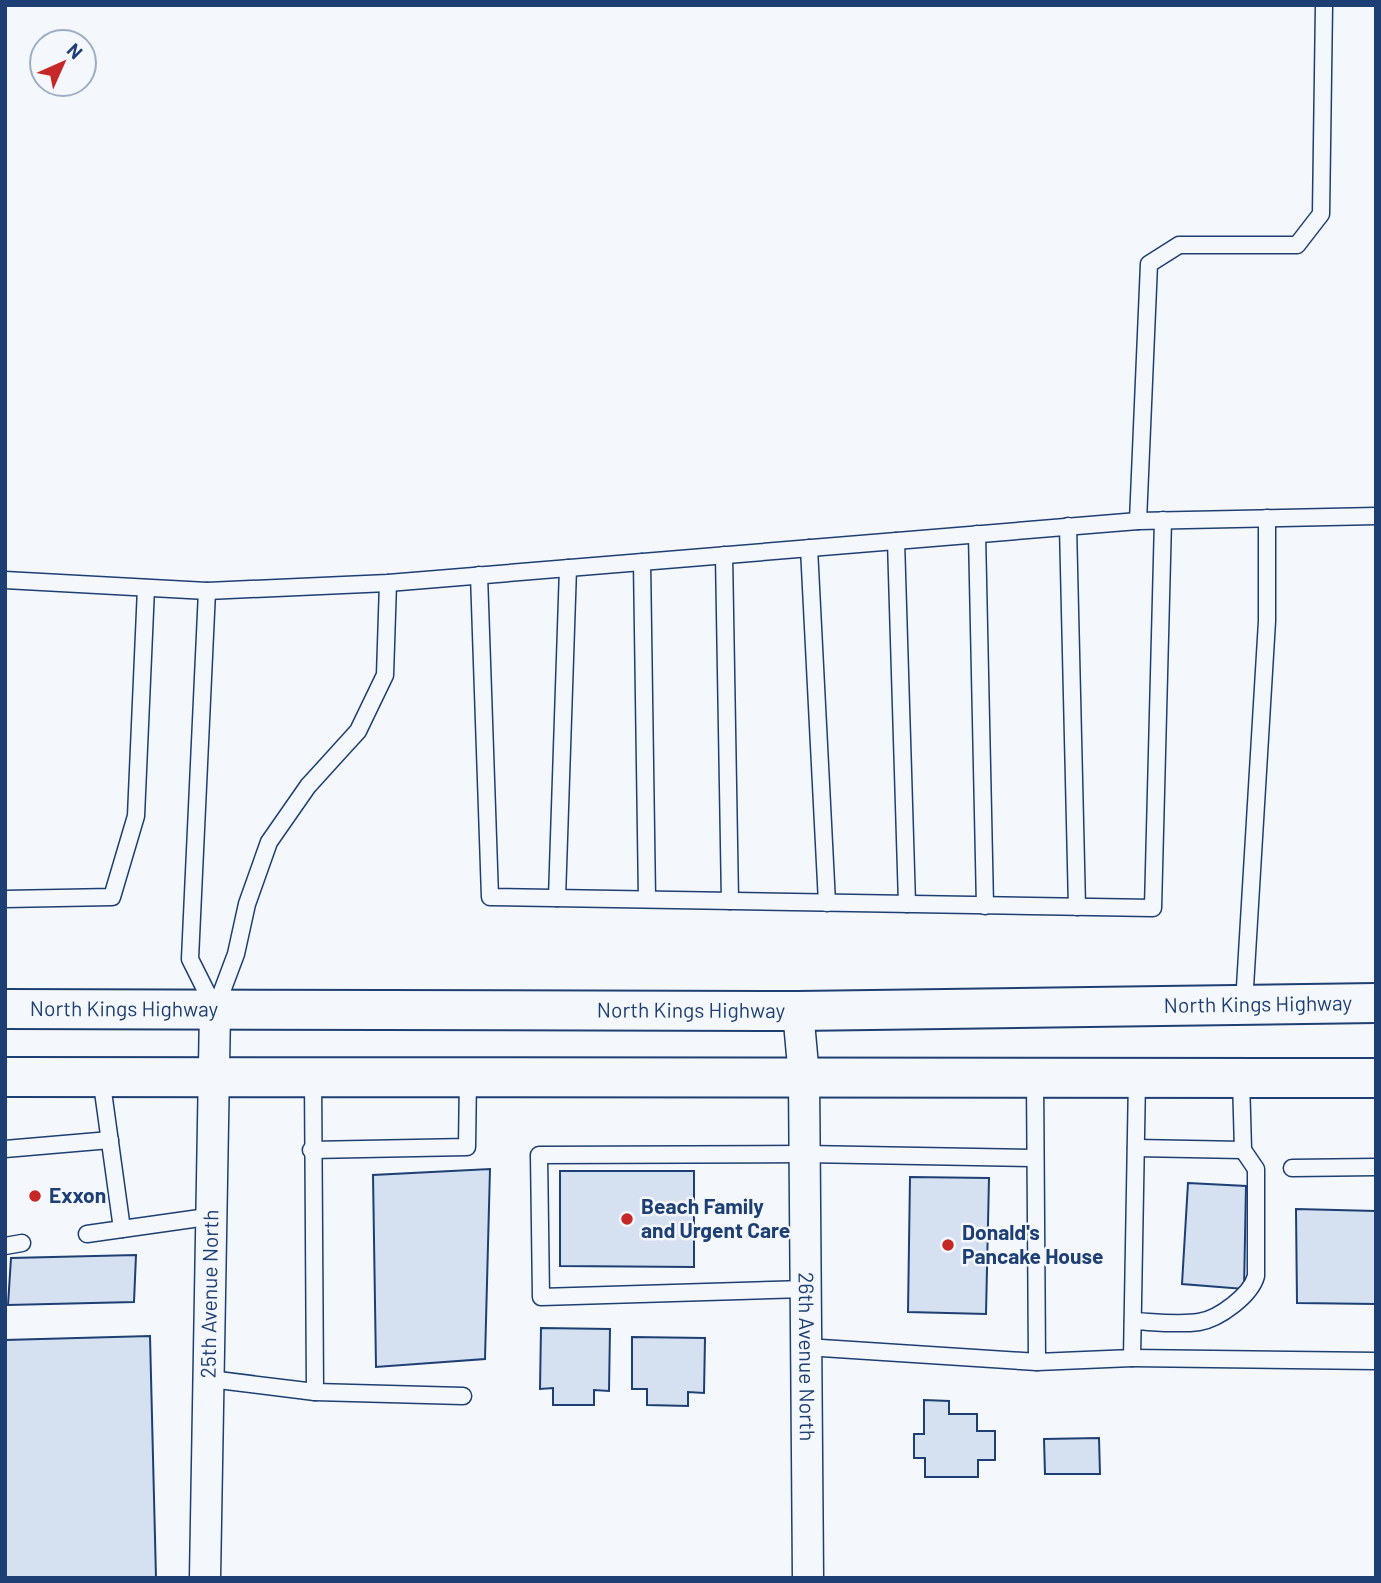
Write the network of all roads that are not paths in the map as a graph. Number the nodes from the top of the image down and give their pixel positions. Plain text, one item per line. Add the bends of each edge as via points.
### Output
1 (1324, 5) edge
2 (1376, 516) edge
3 (1266, 518) junction
4 (1163, 520) junction
5 (1138, 521) junction
6 (1068, 526) junction
7 (977, 534) junction
8 (896, 541) junction
9 (809, 548) junction
10 (724, 555) junction
11 (642, 562) junction
12 (568, 568) junction
13 (479, 575) junction
14 (5, 580) edge
15 (388, 583) junction
16 (146, 588) junction
17 (207, 591) junction
18 (557, 898) junction
19 (5, 899) edge
20 (647, 899) junction
21 (730, 901) junction
22 (827, 903) junction
23 (907, 904) junction
24 (985, 906) junction
25 (1077, 907) junction
26 (1376, 1003) edge
27 (1244, 1004) junction
28 (5, 1009) edge
29 (215, 1010) junction
30 (798, 1011) junction
31 (216, 1076) junction
32 (313, 1076) junction
33 (468, 1076) junction
34 (5, 1077) edge
35 (101, 1077) junction
36 (804, 1077) junction
37 (1035, 1078) junction
38 (1376, 1078) edge
39 (1137, 1079) junction
40 (1241, 1079) junction
41 (110, 1140) junction
42 (49, 1145) junction
43 (1136, 1148) junction
44 (311, 1150) junction
45 (1243, 1150) junction
46 (16, 1153) edge
47 (805, 1154) junction
48 (1035, 1158) junction
49 (53, 1161) dead end
50 (1376, 1167) edge
51 (1292, 1168) dead end
52 (214, 1216) junction
53 (122, 1229) junction
54 (87, 1234) dead end
55 (22, 1243) dead end
56 (5, 1246) edge
57 (806, 1289) junction
58 (1133, 1321) junction
59 (806, 1347) junction
60 (1132, 1358) junction
61 (1376, 1361) edge
62 (1037, 1362) junction
63 (209, 1379) junction
64 (315, 1392) junction
65 (463, 1396) dead end
66 (205, 1578) edge
67 (808, 1578) edge

1 - 5 lane via 1321,215 1297,245 1179,245 1149,264
2 - 3 lane
3 - 4 lane
3 - 27 lane via 1267,621
4 - 5 lane
4 - 25 lane via 1153,908
5 - 6 lane
6 - 7 lane
6 - 25 lane
7 - 8 lane
7 - 24 lane
8 - 9 lane
8 - 23 lane
9 - 10 lane
9 - 22 lane
10 - 11 lane
10 - 21 lane
11 - 12 lane
11 - 20 lane
12 - 13 lane
12 - 18 lane
13 - 15 lane
13 - 18 lane via 490,897
14 - 16 lane
15 - 17 lane
15 - 29 lane via 385,675 358,731 308,786 269,842
16 - 17 lane
16 - 19 lane via 136,816 112,897
17 - 29 lane via 190,959
18 - 20 lane
20 - 21 lane
21 - 22 lane
22 - 23 lane
23 - 24 lane
24 - 25 lane
26 - 27 main road, North Kings Highway
27 - 30 main road, North Kings Highway
28 - 29 main road, North Kings Highway
29 - 30 main road, North Kings Highway
29 - 31 street, 25th Avenue North
30 - 36 street, 26th Avenue North
31 - 32 main road
31 - 35 main road
31 - 52 street, 25th Avenue North
32 - 33 main road
32 - 44 lane
33 - 36 main road
33 - 44 lane via 467,1147
34 - 35 main road
35 - 41 lane
36 - 37 main road
36 - 47 street, 26th Avenue North
37 - 39 main road
37 - 48 lane
38 - 40 main road
39 - 40 main road
39 - 43 lane
40 - 45 lane
41 - 42 lane
41 - 53 lane
42 - 46 lane
42 - 49 lane
43 - 45 lane
43 - 58 lane
44 - 64 lane
45 - 58 lane via 1255,1169 1254,1287 1201,1322
47 - 48 lane
47 - 57 street, 26th Avenue North
47 - 57 lane via 539,1155 541,1297
48 - 62 lane
50 - 51 lane
52 - 53 lane
52 - 63 street, 25th Avenue North
53 - 54 lane
55 - 56 lane
57 - 59 street, 26th Avenue North
58 - 60 lane
59 - 62 lane
59 - 67 street, 26th Avenue North
60 - 61 lane
60 - 62 lane
63 - 64 lane
63 - 66 street, 25th Avenue North
64 - 65 lane

